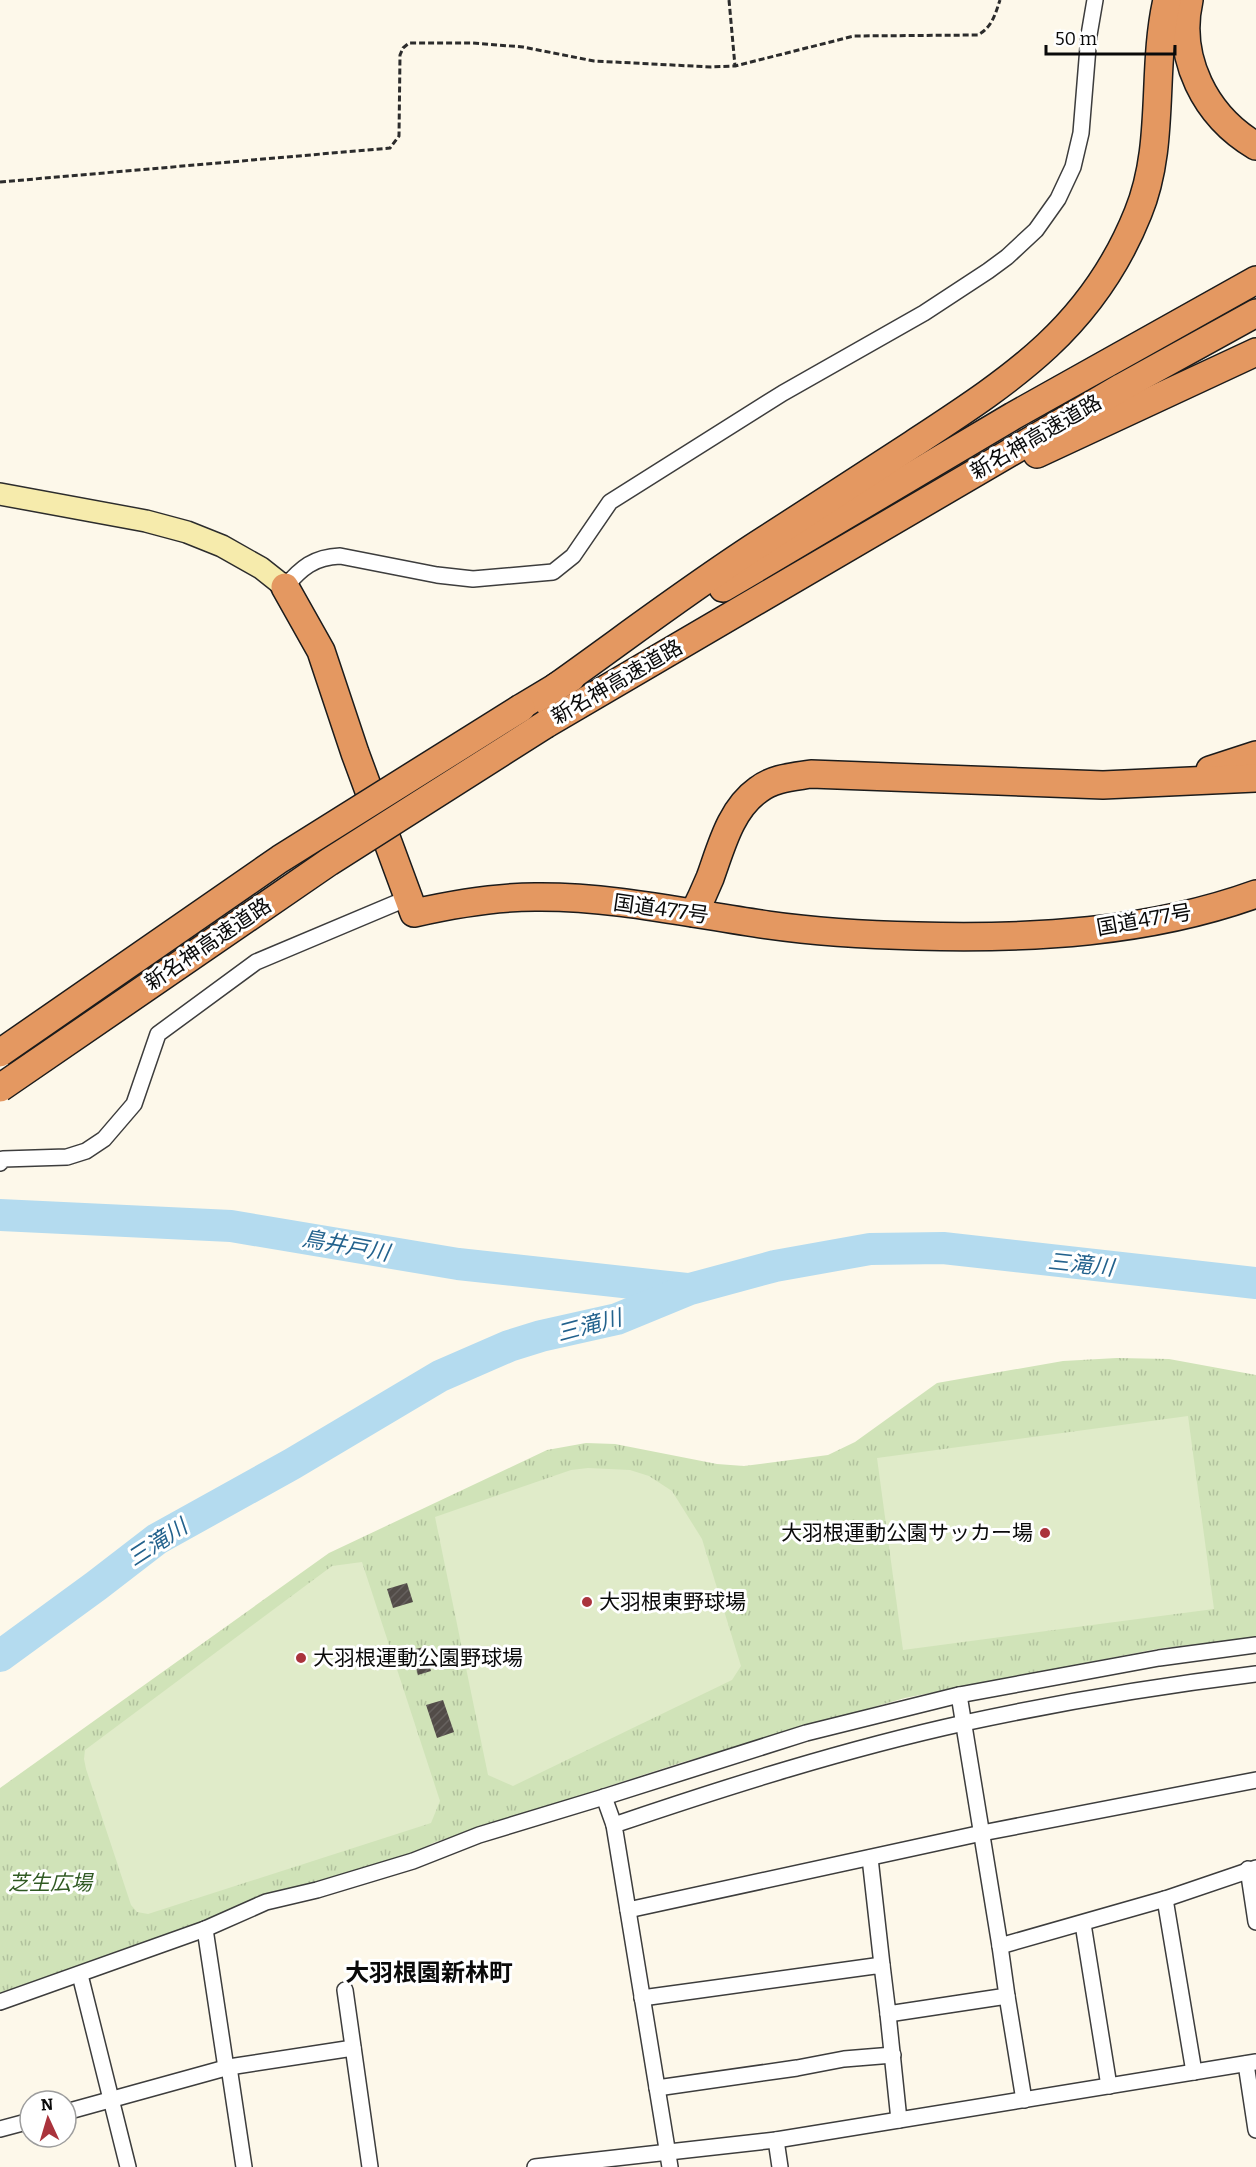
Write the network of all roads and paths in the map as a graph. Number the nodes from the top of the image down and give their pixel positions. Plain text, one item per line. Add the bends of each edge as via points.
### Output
1 (729, 0) edge
2 (1000, 0) edge
3 (1095, 0) edge
4 (1167, 0) edge
5 (1189, 0) edge
6 (735, 66) junction
7 (1256, 146) edge
8 (0, 182) edge
9 (1256, 280) edge
10 (1256, 313) edge
11 (1256, 352) edge
12 (0, 494) edge
13 (886, 524) junction
14 (285, 587) junction
15 (556, 687) junction
16 (1256, 755) edge
17 (1256, 778) edge
18 (1178, 781) junction
19 (1256, 894) edge
20 (408, 898) junction
21 (694, 913) junction
22 (0, 1053) edge
23 (0, 1088) edge
24 (0, 1163) edge
25 (1256, 1645) edge
26 (1256, 1674) edge
27 (959, 1695) junction
28 (963, 1723) junction
29 (1256, 1780) edge
30 (604, 1797) junction
31 (614, 1825) junction
32 (982, 1833) junction
33 (870, 1858) junction
34 (1252, 1869) edge
35 (1165, 1899) junction
36 (628, 1910) junction
37 (1256, 1922) edge
38 (1083, 1924) junction
39 (205, 1929) junction
40 (1000, 1946) junction
41 (882, 1965) junction
42 (80, 1975) junction
43 (345, 1990) dead end
44 (1007, 1996) junction
45 (642, 1998) junction
46 (0, 2002) edge
47 (888, 2014) junction
48 (353, 2048) junction
49 (893, 2055) junction
50 (1251, 2063) edge
51 (227, 2067) junction
52 (1194, 2072) junction
53 (1109, 2086) junction
54 (657, 2088) junction
55 (111, 2100) junction
56 (1024, 2100) junction
57 (78, 2109) edge
58 (899, 2120) junction
59 (18, 2124) edge
60 (0, 2129) edge
61 (1256, 2130) edge
62 (776, 2140) junction
63 (669, 2159) edge
64 (128, 2167) edge
65 (244, 2167) edge
66 (370, 2167) edge
67 (535, 2167) edge
68 (780, 2167) edge

1 - 6 path
2 - 6 path via 992,23 978,35 854,36
3 - 14 street via 1081,133 1073,167 1058,199 1035,230 988,272 783,393 610,502 573,556 553,572 473,579 327,556 300,569
4 - 15 highway via 1155,141 1147,186 1120,254 1083,310 1056,339 988,395 741,555
5 - 7 highway via 1185,34 1193,73 1205,98 1223,121
6 - 8 path via 594,61 523,47 409,43 400,55 399,136 390,148
9 - 15 highway, 新名神高速道路 via 1013,416
10 - 13 highway, 新名神高速道路
11 - 13 highway
12 - 14 street via 187,532 222,546
13 - 23 highway, 新名神高速道路, bridge via 546,724 329,862
14 - 20 highway via 321,651
15 - 22 highway, 新名神高速道路, bridge via 280,859
16 - 18 highway
17 - 18 highway
18 - 21 highway via 1104,785 811,774 781,778 759,789 741,807
19 - 21 highway, 国道477号 via 1182,916 1122,927 988,938 875,935 770,926
20 - 21 highway, 国道477号 via 414,913 467,901 535,897 605,901
20 - 24 street via 256,962 158,1034 134,1104 105,1139 67,1157 3,1159
25 - 27 street via 1159,1658
26 - 28 street via 1121,1693
27 - 28 street
27 - 30 street via 806,1733
28 - 31 street via 802,1765
28 - 32 street
29 - 32 street
30 - 31 street
30 - 39 street via 479,1835 413,1861 266,1902
31 - 36 street
32 - 33 street
32 - 40 street
33 - 36 street
33 - 41 street
34 - 35 street
34 - 37 street
35 - 38 street
35 - 52 street
36 - 45 street
38 - 40 street
38 - 53 street
39 - 42 street
39 - 51 street
40 - 44 street
41 - 45 street
41 - 47 street
42 - 46 street
42 - 55 street
43 - 48 street
44 - 47 street
44 - 56 street
45 - 54 street
47 - 49 street
48 - 51 street
48 - 66 street
49 - 54 street
49 - 58 street
50 - 52 street
50 - 61 street
51 - 55 street
51 - 65 street
52 - 53 street
53 - 56 street
54 - 63 street
55 - 57 street
55 - 64 street
56 - 58 street
58 - 62 street
59 - 60 street
62 - 63 street
62 - 68 street
63 - 67 street

